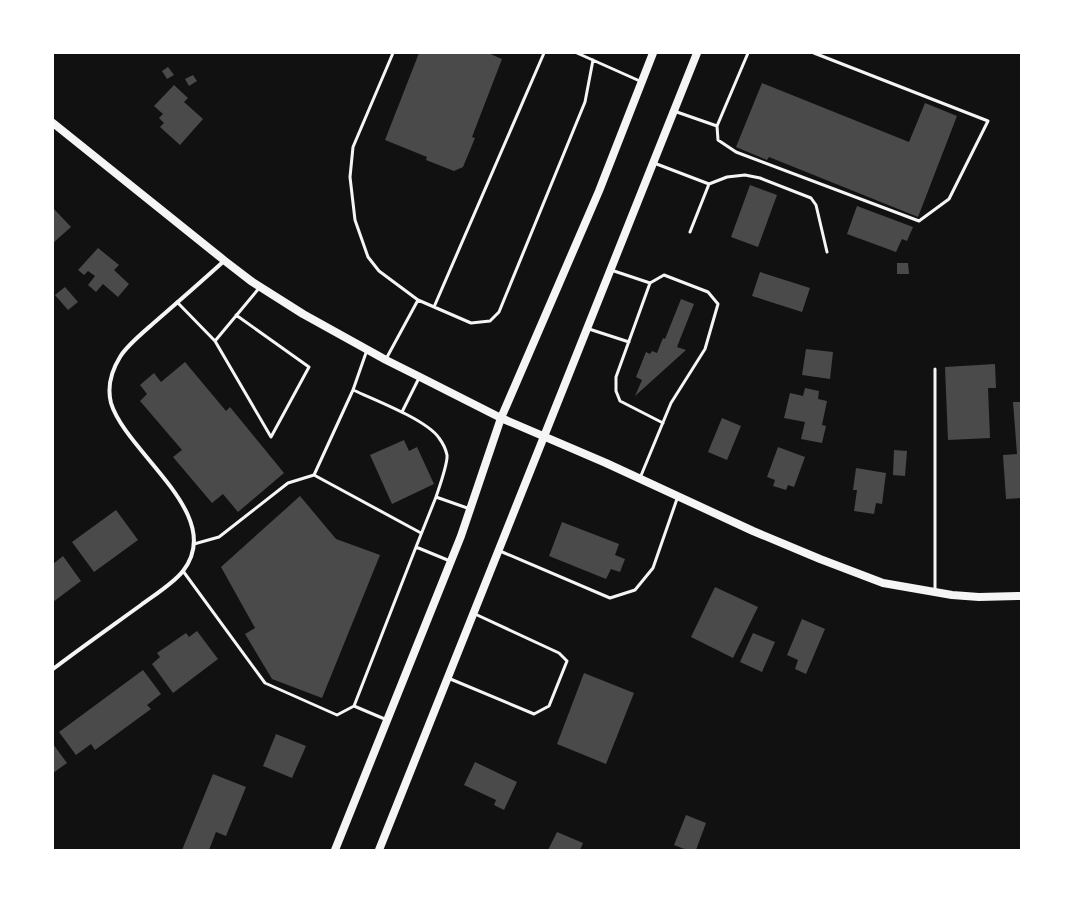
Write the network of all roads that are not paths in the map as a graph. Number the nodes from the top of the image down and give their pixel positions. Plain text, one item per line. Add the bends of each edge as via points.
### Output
1 (393, 53) edge
2 (544, 53) edge
3 (577, 53) edge
4 (653, 53) edge
5 (697, 53) edge
6 (748, 53) edge
7 (814, 53) edge
8 (593, 60) junction
9 (642, 82) junction
10 (673, 110) junction
11 (53, 123) edge
12 (717, 126) junction
13 (652, 163) junction
14 (709, 184) junction
15 (690, 232) dead end
16 (827, 252) dead end
17 (225, 260) junction
18 (610, 269) junction
19 (650, 283) junction
20 (260, 286) junction
21 (418, 300) junction
22 (177, 302) junction
23 (434, 307) junction
24 (236, 315) junction
25 (587, 328) junction
26 (215, 341) junction
27 (629, 342) junction
28 (367, 350) junction
29 (386, 360) junction
30 (935, 369) dead end
31 (420, 377) junction
32 (353, 390) junction
33 (402, 412) junction
34 (501, 418) junction
35 (663, 423) junction
36 (543, 436) junction
37 (314, 475) junction
38 (640, 478) junction
39 (678, 495) junction
40 (436, 497) junction
41 (470, 509) junction
42 (421, 533) junction
43 (194, 544) junction
44 (416, 547) junction
45 (498, 550) junction
46 (451, 561) junction
47 (183, 571) junction
48 (935, 592) junction
49 (1021, 596) edge
50 (473, 613) junction
51 (53, 669) edge
52 (447, 678) junction
53 (354, 706) junction
54 (387, 720) junction
55 (335, 850) edge
56 (379, 850) edge

1 - 21 lane via 353,147 350,177 355,220 368,258 379,271
2 - 23 lane
3 - 8 lane
4 - 9 main road
5 - 10 main road
6 - 12 lane
7 - 12 lane via 988,122 949,199 919,221 736,152 718,140
8 - 9 lane
8 - 23 lane via 585,102 499,312 490,321 471,323
9 - 34 main road via 599,191
10 - 12 lane
10 - 13 main road
11 - 17 main road
13 - 14 lane
13 - 18 main road
14 - 15 lane
14 - 16 lane via 727,177 745,175 760,178 811,198 816,205
17 - 20 main road
17 - 22 street
18 - 19 lane
18 - 25 main road
19 - 27 lane
19 - 35 lane via 664,275 708,292 718,304 705,349 671,403
20 - 24 lane
20 - 28 main road
21 - 23 lane
21 - 29 lane
22 - 26 lane
22 - 43 street via 121,355 112,373 110,390 111,402 119,422 180,500 190,518
24 - 26 lane
24 - 26 lane via 309,367 271,437
25 - 27 lane
25 - 36 main road
27 - 35 lane via 616,377 616,391 620,401
28 - 29 main road
28 - 32 lane
29 - 31 main road
30 - 48 lane
31 - 33 lane
31 - 34 main road
32 - 33 lane
32 - 37 lane
33 - 40 lane via 439,438 447,456
34 - 36 main road
34 - 41 main road
35 - 38 lane
36 - 38 main road
36 - 45 main road
37 - 42 lane
37 - 43 lane via 288,483 219,537
38 - 39 main road
39 - 45 lane via 653,568 635,590 610,598
39 - 48 main road via 753,531 883,583
40 - 41 lane
40 - 42 lane
41 - 46 main road
42 - 44 lane
43 - 47 street via 192,556
44 - 46 lane
44 - 53 lane
45 - 50 main road
46 - 54 main road
47 - 51 street
47 - 53 lane via 265,683 337,716
48 - 49 main road via 979,597
50 - 52 main road
50 - 52 lane via 559,653 567,661 549,706 534,714
52 - 56 main road
53 - 54 lane
54 - 55 main road

